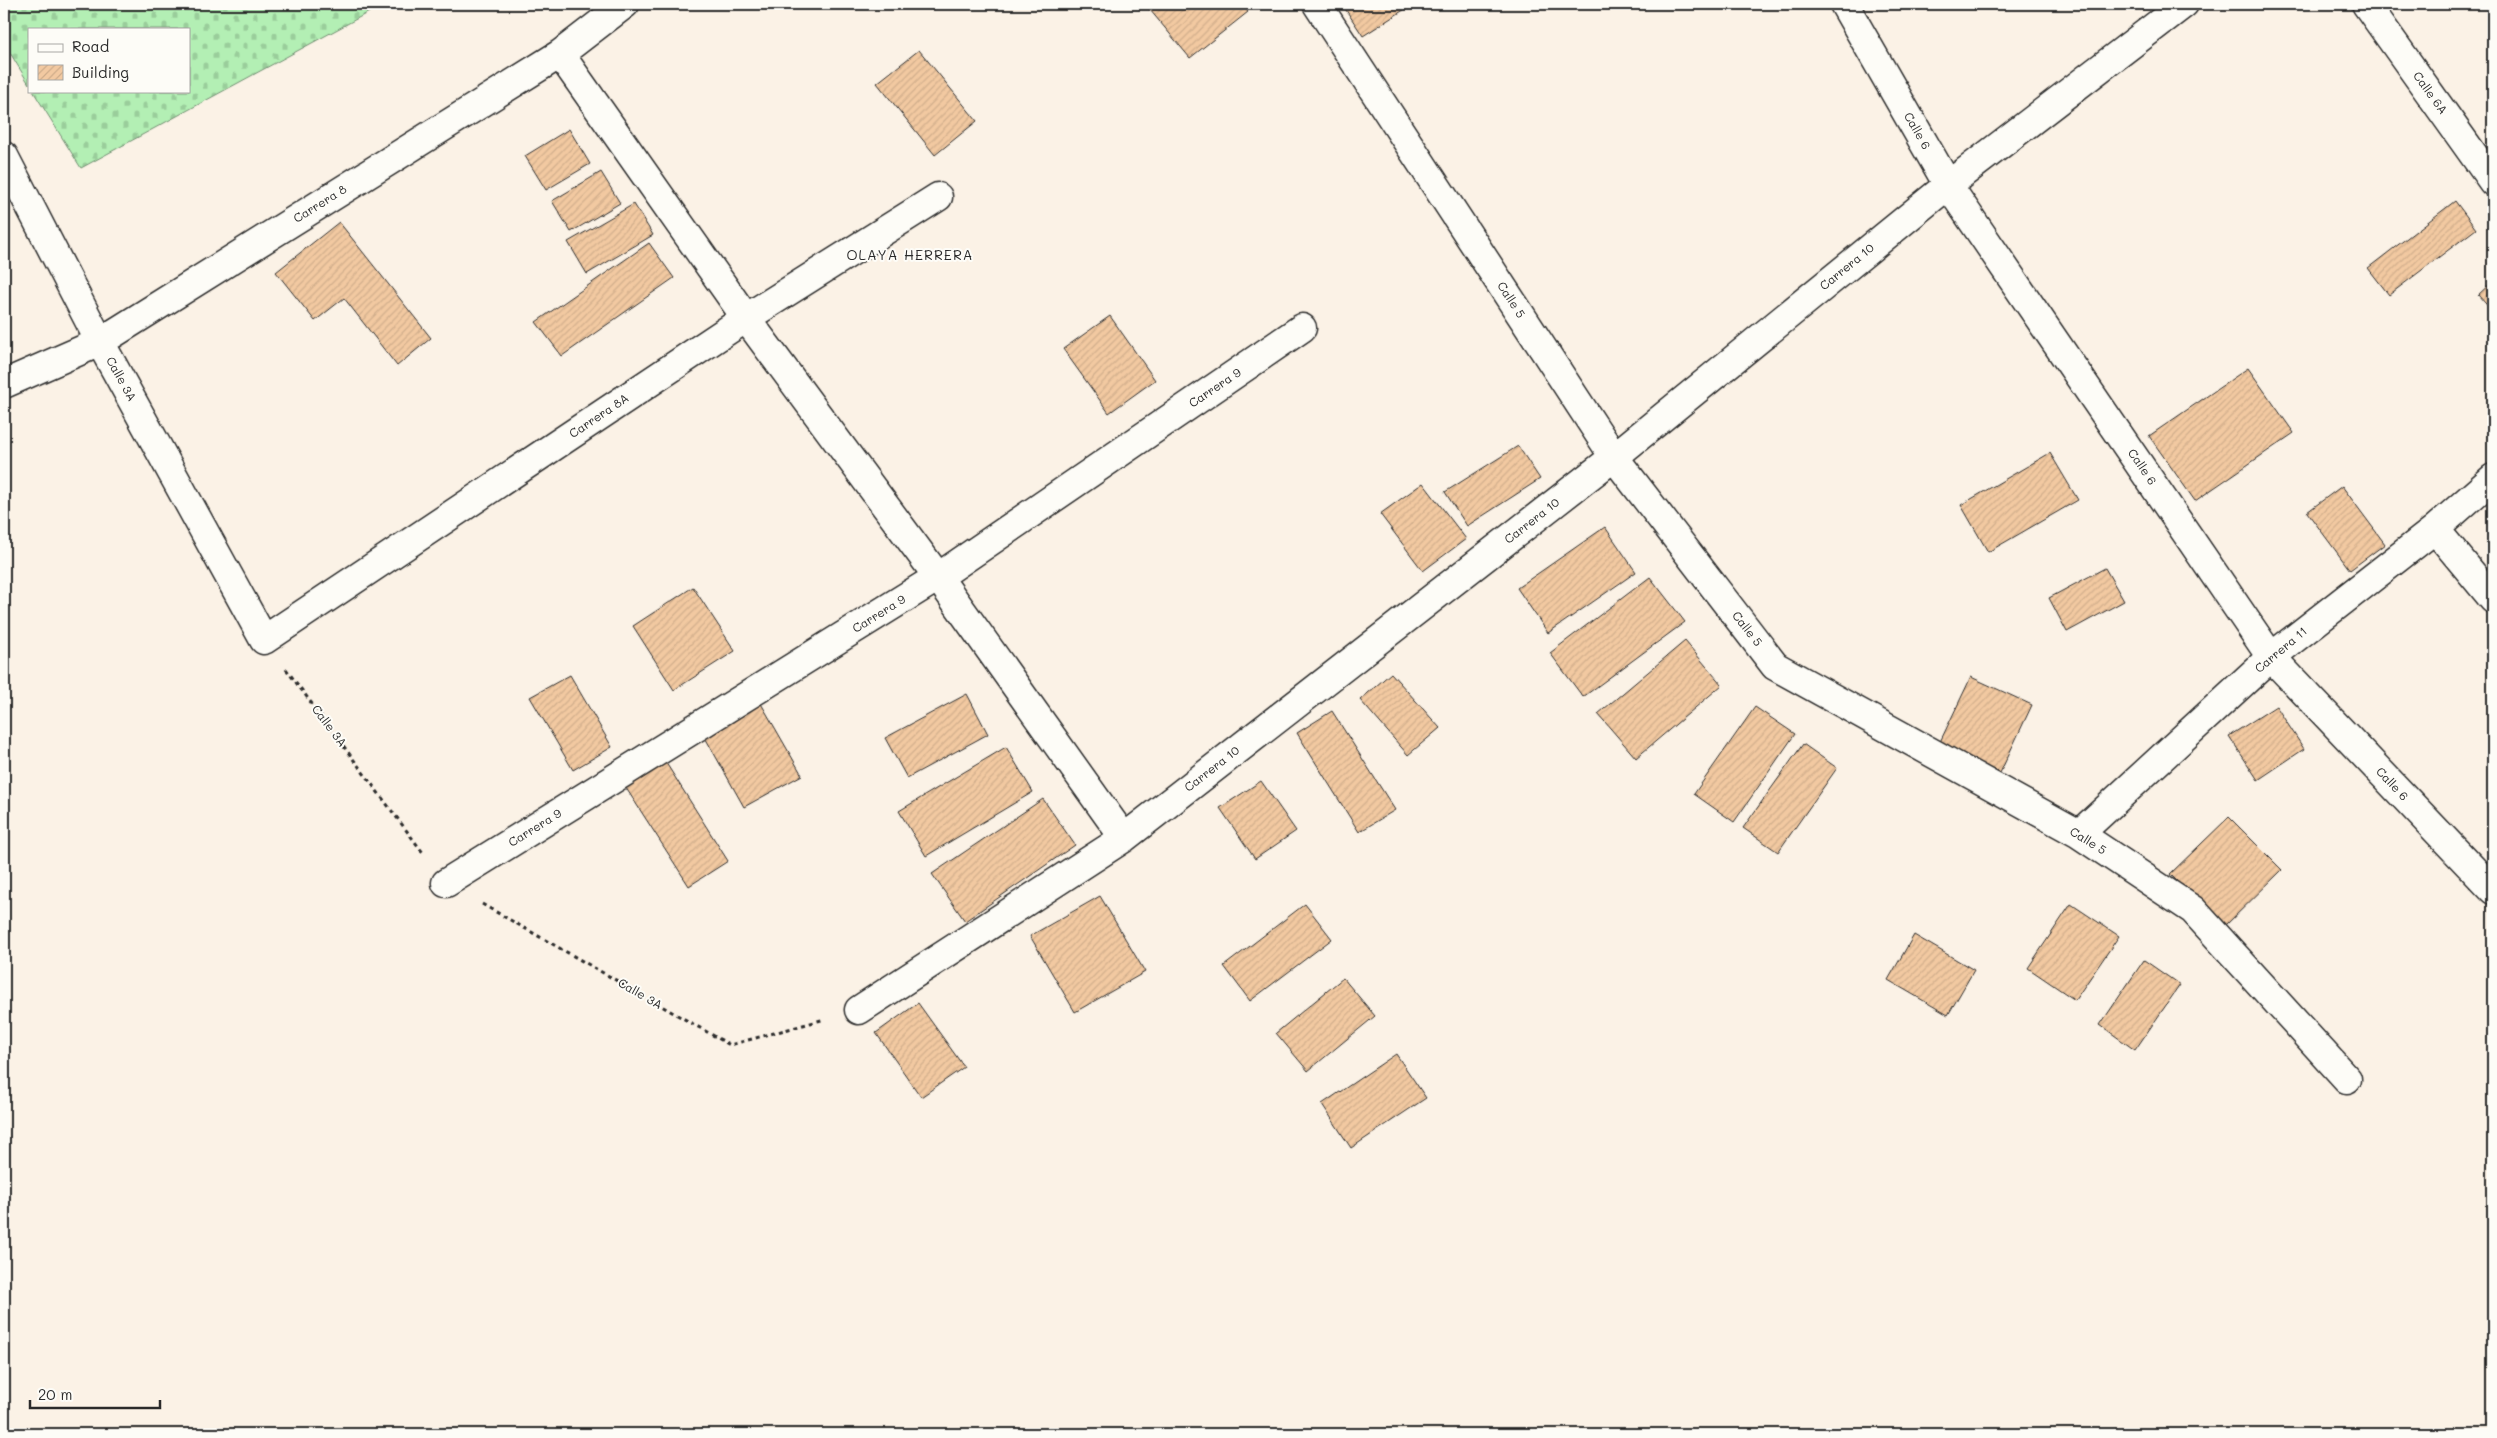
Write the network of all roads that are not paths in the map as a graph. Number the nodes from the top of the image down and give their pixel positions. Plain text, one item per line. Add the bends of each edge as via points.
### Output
1 (625, 4) edge
2 (1316, 4) edge
3 (1844, 4) edge
4 (2184, 4) edge
5 (2366, 4) edge
6 (560, 54) junction
7 (4, 156) edge
8 (2493, 182) edge
9 (1948, 185) junction
10 (938, 197) dead end
11 (746, 318) junction
12 (1302, 328) dead end
13 (100, 342) junction
14 (4, 384) edge
15 (1614, 457) junction
16 (2493, 478) edge
17 (2435, 529) junction
18 (938, 577) junction
19 (2493, 599) edge
20 (264, 640) joint
21 (2272, 656) junction
22 (2078, 834) junction
23 (1124, 838) junction
24 (446, 883) road end
25 (2493, 890) edge
26 (859, 1010) road end
27 (2347, 1079) dead end

1 - 6 street, Carrera 8
2 - 15 street, Calle 5
3 - 9 street, Calle 6
4 - 9 street, Carrera 10
5 - 8 street, Calle 6A
6 - 11 street
6 - 13 street, Carrera 8
7 - 13 street, Calle 3A
9 - 15 street, Carrera 10
9 - 21 street, Calle 6
10 - 11 street, Carrera 8A
11 - 18 street
11 - 20 street, Carrera 8A
12 - 18 street, Carrera 9
13 - 14 street, Carrera 8
13 - 20 street, Calle 3A
15 - 22 street, Calle 5 via 1775,666
15 - 23 street, Carrera 10
16 - 17 street, Carrera 11
17 - 19 street
17 - 21 street, Carrera 11
18 - 23 street
18 - 24 street, Carrera 9
21 - 22 street, Carrera 11
21 - 25 street, Calle 6
22 - 27 street, Calle 5 via 2193,910
23 - 26 street, Carrera 10

